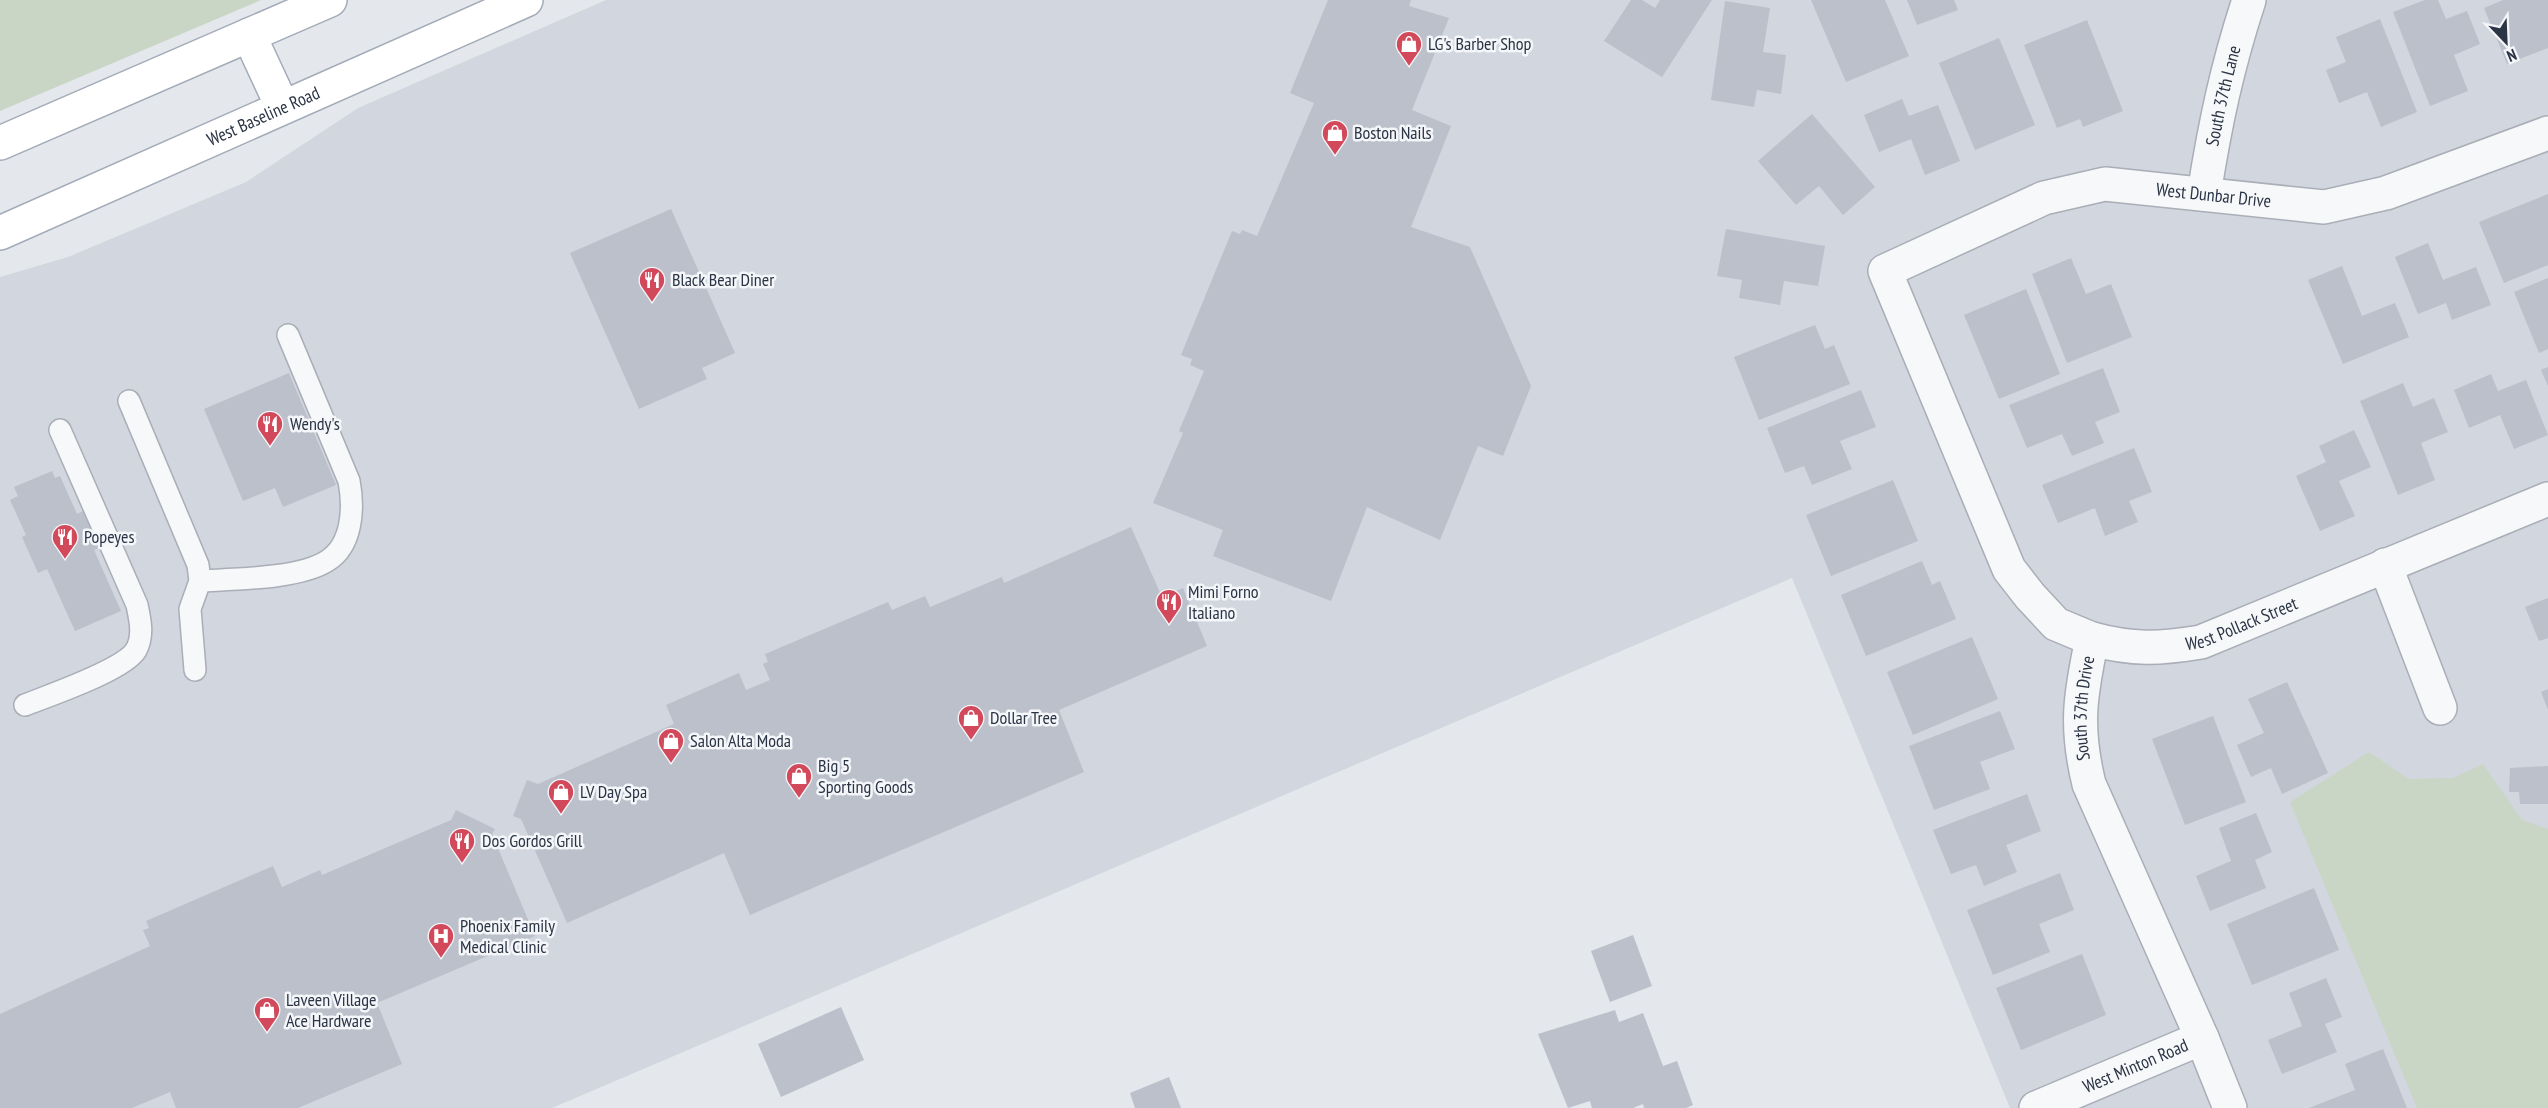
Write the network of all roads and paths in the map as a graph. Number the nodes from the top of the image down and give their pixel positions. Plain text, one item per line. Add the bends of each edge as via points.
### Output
1 (330, 0) edge
2 (526, 0) edge
3 (2249, 0) edge
4 (249, 35) junction
5 (282, 106) junction
6 (2548, 133) edge
7 (0, 143) edge
8 (2204, 194) junction
9 (0, 233) edge
10 (1885, 271) joint
11 (288, 335) dead end
12 (129, 401) dead end
13 (60, 430) dead end
14 (2548, 499) edge
15 (2385, 565) junction
16 (200, 581) junction
17 (2092, 639) junction
18 (195, 670) dead end
19 (25, 705) dead end
20 (2440, 708) dead end
21 (2202, 1038) junction
22 (2037, 1108) edge
23 (2230, 1108) edge

1 - 4 main road
2 - 5 main road, West Baseline Road
3 - 8 street, South 37th Lane via 2229,60
4 - 5 main road
4 - 7 main road
5 - 9 main road, West Baseline Road
6 - 8 street, West Dunbar Drive via 2386,193 2324,207
8 - 10 street, West Dunbar Drive via 2105,184 2044,198
10 - 17 street, South 37th Drive via 2009,569 2056,624
11 - 16 lane via 349,481 350,523 343,545 327,561 293,572
12 - 16 lane via 193,550
13 - 19 lane via 137,605 142,629 136,649 122,663
14 - 15 street, West Pollack Street
15 - 17 street, West Pollack Street via 2201,642 2161,649 2125,648
15 - 20 street
16 - 18 lane via 190,609
17 - 21 street, South 37th Drive via 2081,691 2080,723 2080,745 2089,784
21 - 22 street, West Minton Road
21 - 23 street, South 37th Drive

